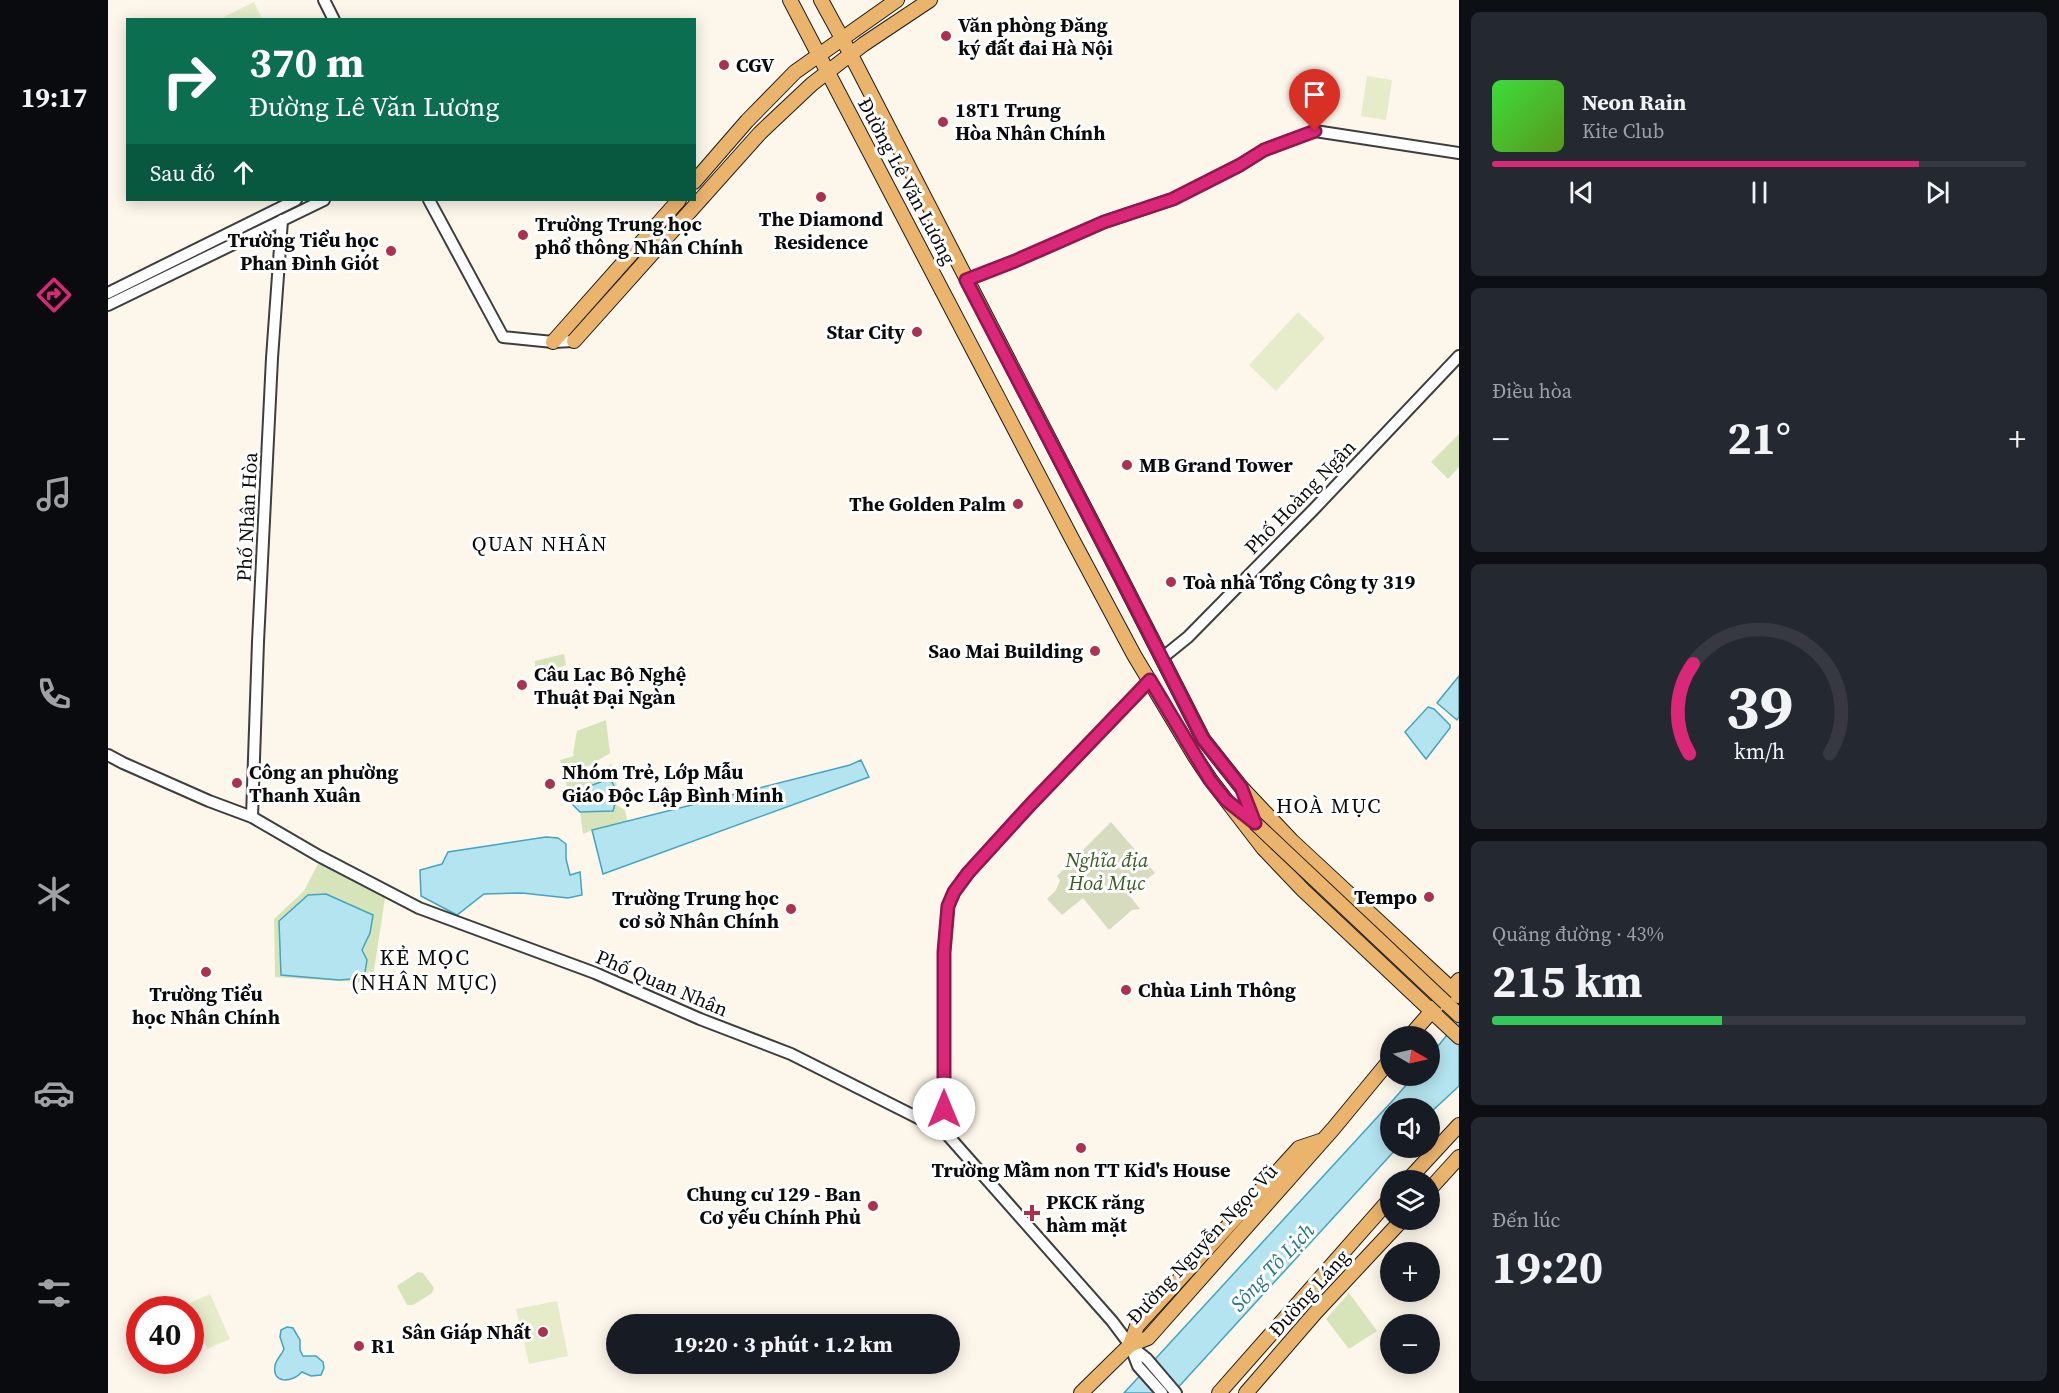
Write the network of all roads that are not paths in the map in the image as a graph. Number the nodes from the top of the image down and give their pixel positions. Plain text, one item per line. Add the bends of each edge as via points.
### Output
1 (324, 0) edge
2 (790, 0) edge
3 (821, 0) edge
4 (897, 0) edge
5 (930, 0) edge
6 (333, 18) edge
7 (842, 38) junction
8 (818, 55) junction
9 (851, 55) junction
10 (827, 73) junction
11 (747, 121) junction
12 (760, 133) junction
13 (1459, 153) edge
14 (696, 180) edge
15 (294, 201) edge
16 (322, 201) edge
17 (430, 201) edge
18 (678, 201) edge
19 (282, 220) junction
20 (637, 248) junction
21 (645, 260) junction
22 (966, 280) junction
23 (108, 293) edge
24 (108, 305) edge
25 (574, 341) joint
26 (553, 342) junction
27 (1459, 356) edge
28 (1016, 374) junction
29 (994, 388) junction
30 (1162, 657) junction
31 (1150, 680) junction
32 (108, 755) edge
33 (1241, 787) junction
34 (1226, 800) junction
35 (252, 817) junction
36 (1255, 823) junction
37 (1406, 947) junction
38 (1387, 968) junction
39 (1456, 988) edge
40 (1432, 1011) junction
41 (1459, 1016) edge
42 (1419, 1026) edge
43 (1459, 1037) edge
44 (1380, 1072) edge
45 (1459, 1125) edge
46 (944, 1131) junction
47 (1459, 1157) edge
48 (1417, 1170) edge
49 (1440, 1178) edge
50 (1380, 1210) edge
51 (1393, 1230) edge
52 (1274, 1332) junction
53 (1130, 1345) junction
54 (1288, 1345) junction
55 (1143, 1362) junction
56 (1081, 1393) edge
57 (1162, 1393) edge
58 (1176, 1393) edge
59 (1219, 1393) edge
60 (1246, 1393) edge

1 - 6 street
2 - 8 main road, Đường Lê Văn Lương
3 - 7 main road, Đường Lê Văn Lương
4 - 7 main road
5 - 9 main road
7 - 8 main road
7 - 9 main road, Đường Lê Văn Lương
8 - 10 main road, Đường Lê Văn Lương
8 - 11 main road via 795,72
9 - 10 main road
9 - 22 main road, Đường Lê Văn Lương
10 - 12 main road
10 - 29 main road, Đường Lê Văn Lương
11 - 12 main road
11 - 14 main road
12 - 21 main road
13 - 22 street via 1315,131 1264,150 1173,199 1104,222
15 - 23 street
16 - 19 street
17 - 26 street via 503,337
18 - 20 main road
19 - 24 street
19 - 35 street, Phố Nhân Hòa via 272,355
20 - 21 main road
20 - 26 main road
21 - 25 main road
22 - 28 main road, Đường Lê Văn Lương
25 - 26 street
27 - 30 street, Phố Hoàng Ngân via 1188,638
28 - 29 main road
28 - 30 main road, Đường Lê Văn Lương
29 - 31 main road, Đường Lê Văn Lương
30 - 33 main road, Đường Lê Văn Lương via 1203,739
31 - 34 main road, Đường Lê Văn Lương
31 - 46 street via 1031,804 954,892 947,915 944,952
32 - 35 street, Phố Quan Nhân
33 - 36 main road
33 - 37 main road, Đường Lê Văn Lương via 1292,842
34 - 36 main road
34 - 38 main road, Đường Lê Văn Lương via 1263,848 1303,890
35 - 46 street, Phố Quan Nhân via 419,908 595,973 791,1054
36 - 41 main road, bridge
37 - 38 main road
37 - 39 main road, Đường Lê Văn Lương
38 - 40 main road, Đường Lê Văn Lương
39 - 40 main road
40 - 42 main road
40 - 43 main road, Đường Lê Văn Lương
44 - 53 main road, Đường Nguyễn Ngọc Vũ via 1322,1140 1299,1148 1137,1326
45 - 48 main road
46 - 53 street, Phố Quan Nhân
47 - 49 main road
50 - 52 main road, Đường Láng
51 - 54 main road, Đường Láng
52 - 54 main road
52 - 59 main road, Đường Láng
53 - 55 street, Phố Quan Nhân
53 - 56 main road, Đường Nguyễn Ngọc Vũ
54 - 60 main road, Đường Láng
55 - 57 street
55 - 58 street

